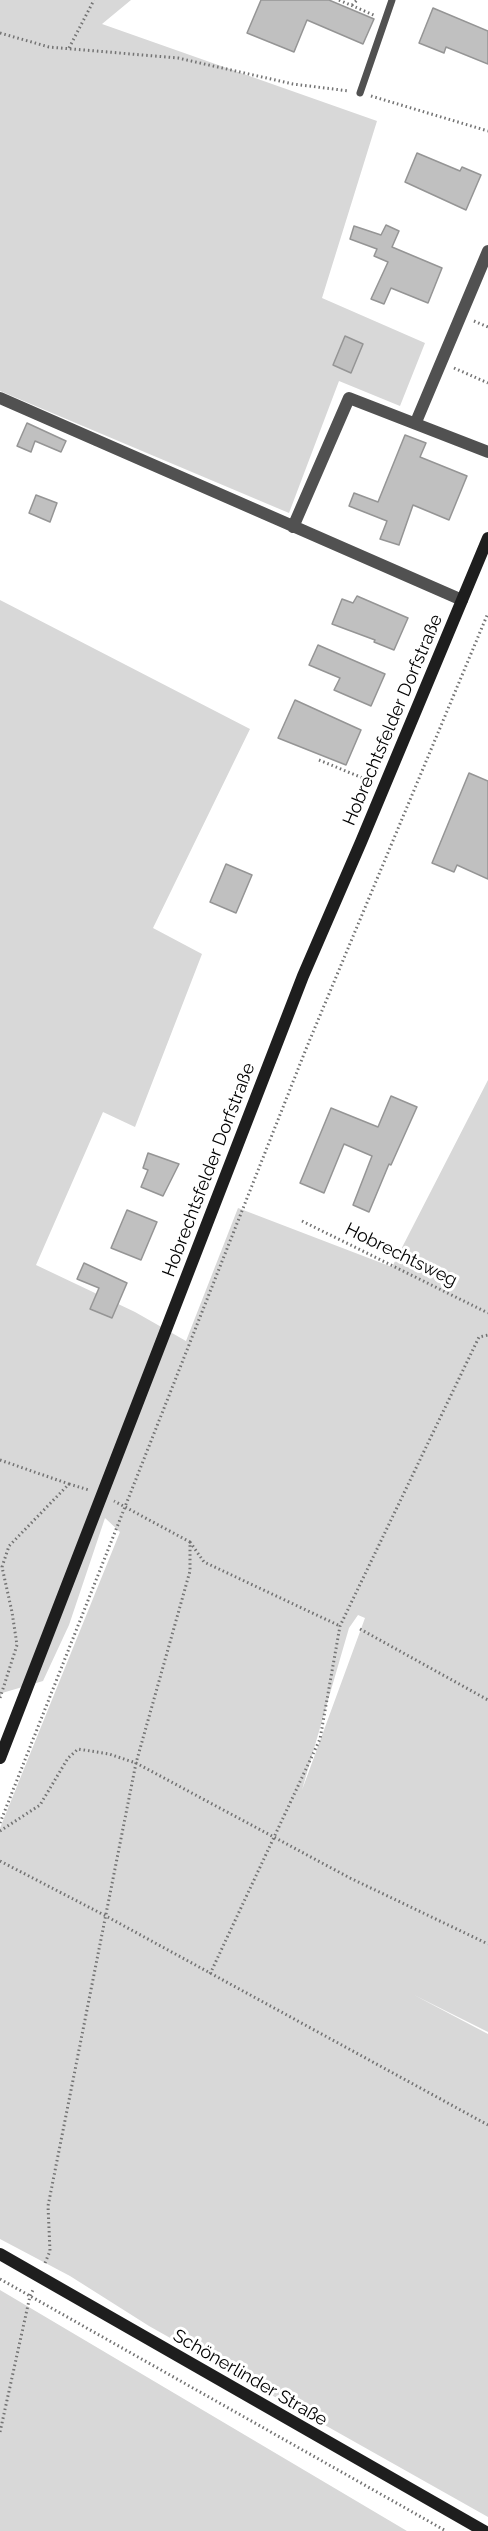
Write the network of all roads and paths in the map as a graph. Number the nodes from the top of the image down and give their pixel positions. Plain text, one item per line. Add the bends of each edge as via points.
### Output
1 (94, 0) edge
2 (339, 0) edge
3 (357, 0) edge
4 (392, 0) edge
5 (352, 5) junction
6 (385, 20) junction
7 (0, 33) edge
8 (69, 48) junction
9 (360, 93) junction
10 (488, 131) edge
11 (488, 250) edge
12 (441, 362) junction
13 (488, 383) edge
14 (0, 398) edge
15 (416, 422) junction
16 (488, 452) edge
17 (293, 527) junction
18 (488, 538) edge
19 (462, 600) junction
20 (488, 613) edge
21 (319, 760) dead end
22 (384, 787) junction
23 (302, 1221) dead end
24 (488, 1313) edge
25 (488, 1335) edge
26 (0, 1460) edge
27 (69, 1484) junction
28 (102, 1495) junction
29 (125, 1507) junction
30 (190, 1542) junction
31 (340, 1626) junction
32 (360, 1629) dead end
33 (0, 1698) edge
34 (488, 1700) edge
35 (0, 1758) edge
36 (136, 1763) junction
37 (0, 1823) edge
38 (0, 1831) edge
39 (275, 1838) junction
40 (0, 1861) edge
41 (104, 1915) junction
42 (488, 1944) edge
43 (210, 1974) junction
44 (488, 2125) edge
45 (0, 2254) edge
46 (39, 2277) junction
47 (0, 2279) edge
48 (30, 2296) junction
49 (0, 2432) edge
50 (446, 2531) edge
51 (484, 2531) edge

1 - 8 path
2 - 5 path
3 - 5 path
4 - 6 lane
5 - 6 path
6 - 9 lane
7 - 8 path via 49,47
8 - 9 path via 178,58 293,84
9 - 10 path
11 - 12 street
12 - 13 path
12 - 15 street
14 - 17 street, Hobrechtsfelder Dorfstraße
15 - 16 street
15 - 17 street via 349,398
17 - 19 street, Hobrechtsfelder Dorfstraße
18 - 19 street, Hobrechtsfelder Dorfstraße
19 - 22 street, Hobrechtsfelder Dorfstraße
20 - 29 path via 306,1048
21 - 22 path
22 - 28 street, Hobrechtsfelder Dorfstraße via 303,976
23 - 24 path, Hobrechtsweg
25 - 31 path via 479,1337
26 - 27 path
27 - 28 path
27 - 33 path via 9,1546 5,1557 2,1567 17,1645
28 - 29 path
28 - 35 street, Hobrechtsfelder Dorfstraße
29 - 30 path
29 - 37 path
30 - 31 path via 204,1562
30 - 36 path via 190,1571
31 - 39 path via 320,1739
32 - 34 path
36 - 38 path via 78,1749 68,1758 40,1805
36 - 39 path
36 - 41 path
39 - 42 path
39 - 43 path
40 - 41 path
41 - 43 path
41 - 46 path via 48,2206 50,2251
43 - 44 path
45 - 46 street, Schönerlinder Straße
46 - 48 path
46 - 51 street, Schönerlinder Straße
47 - 48 path
48 - 49 path
48 - 50 path

